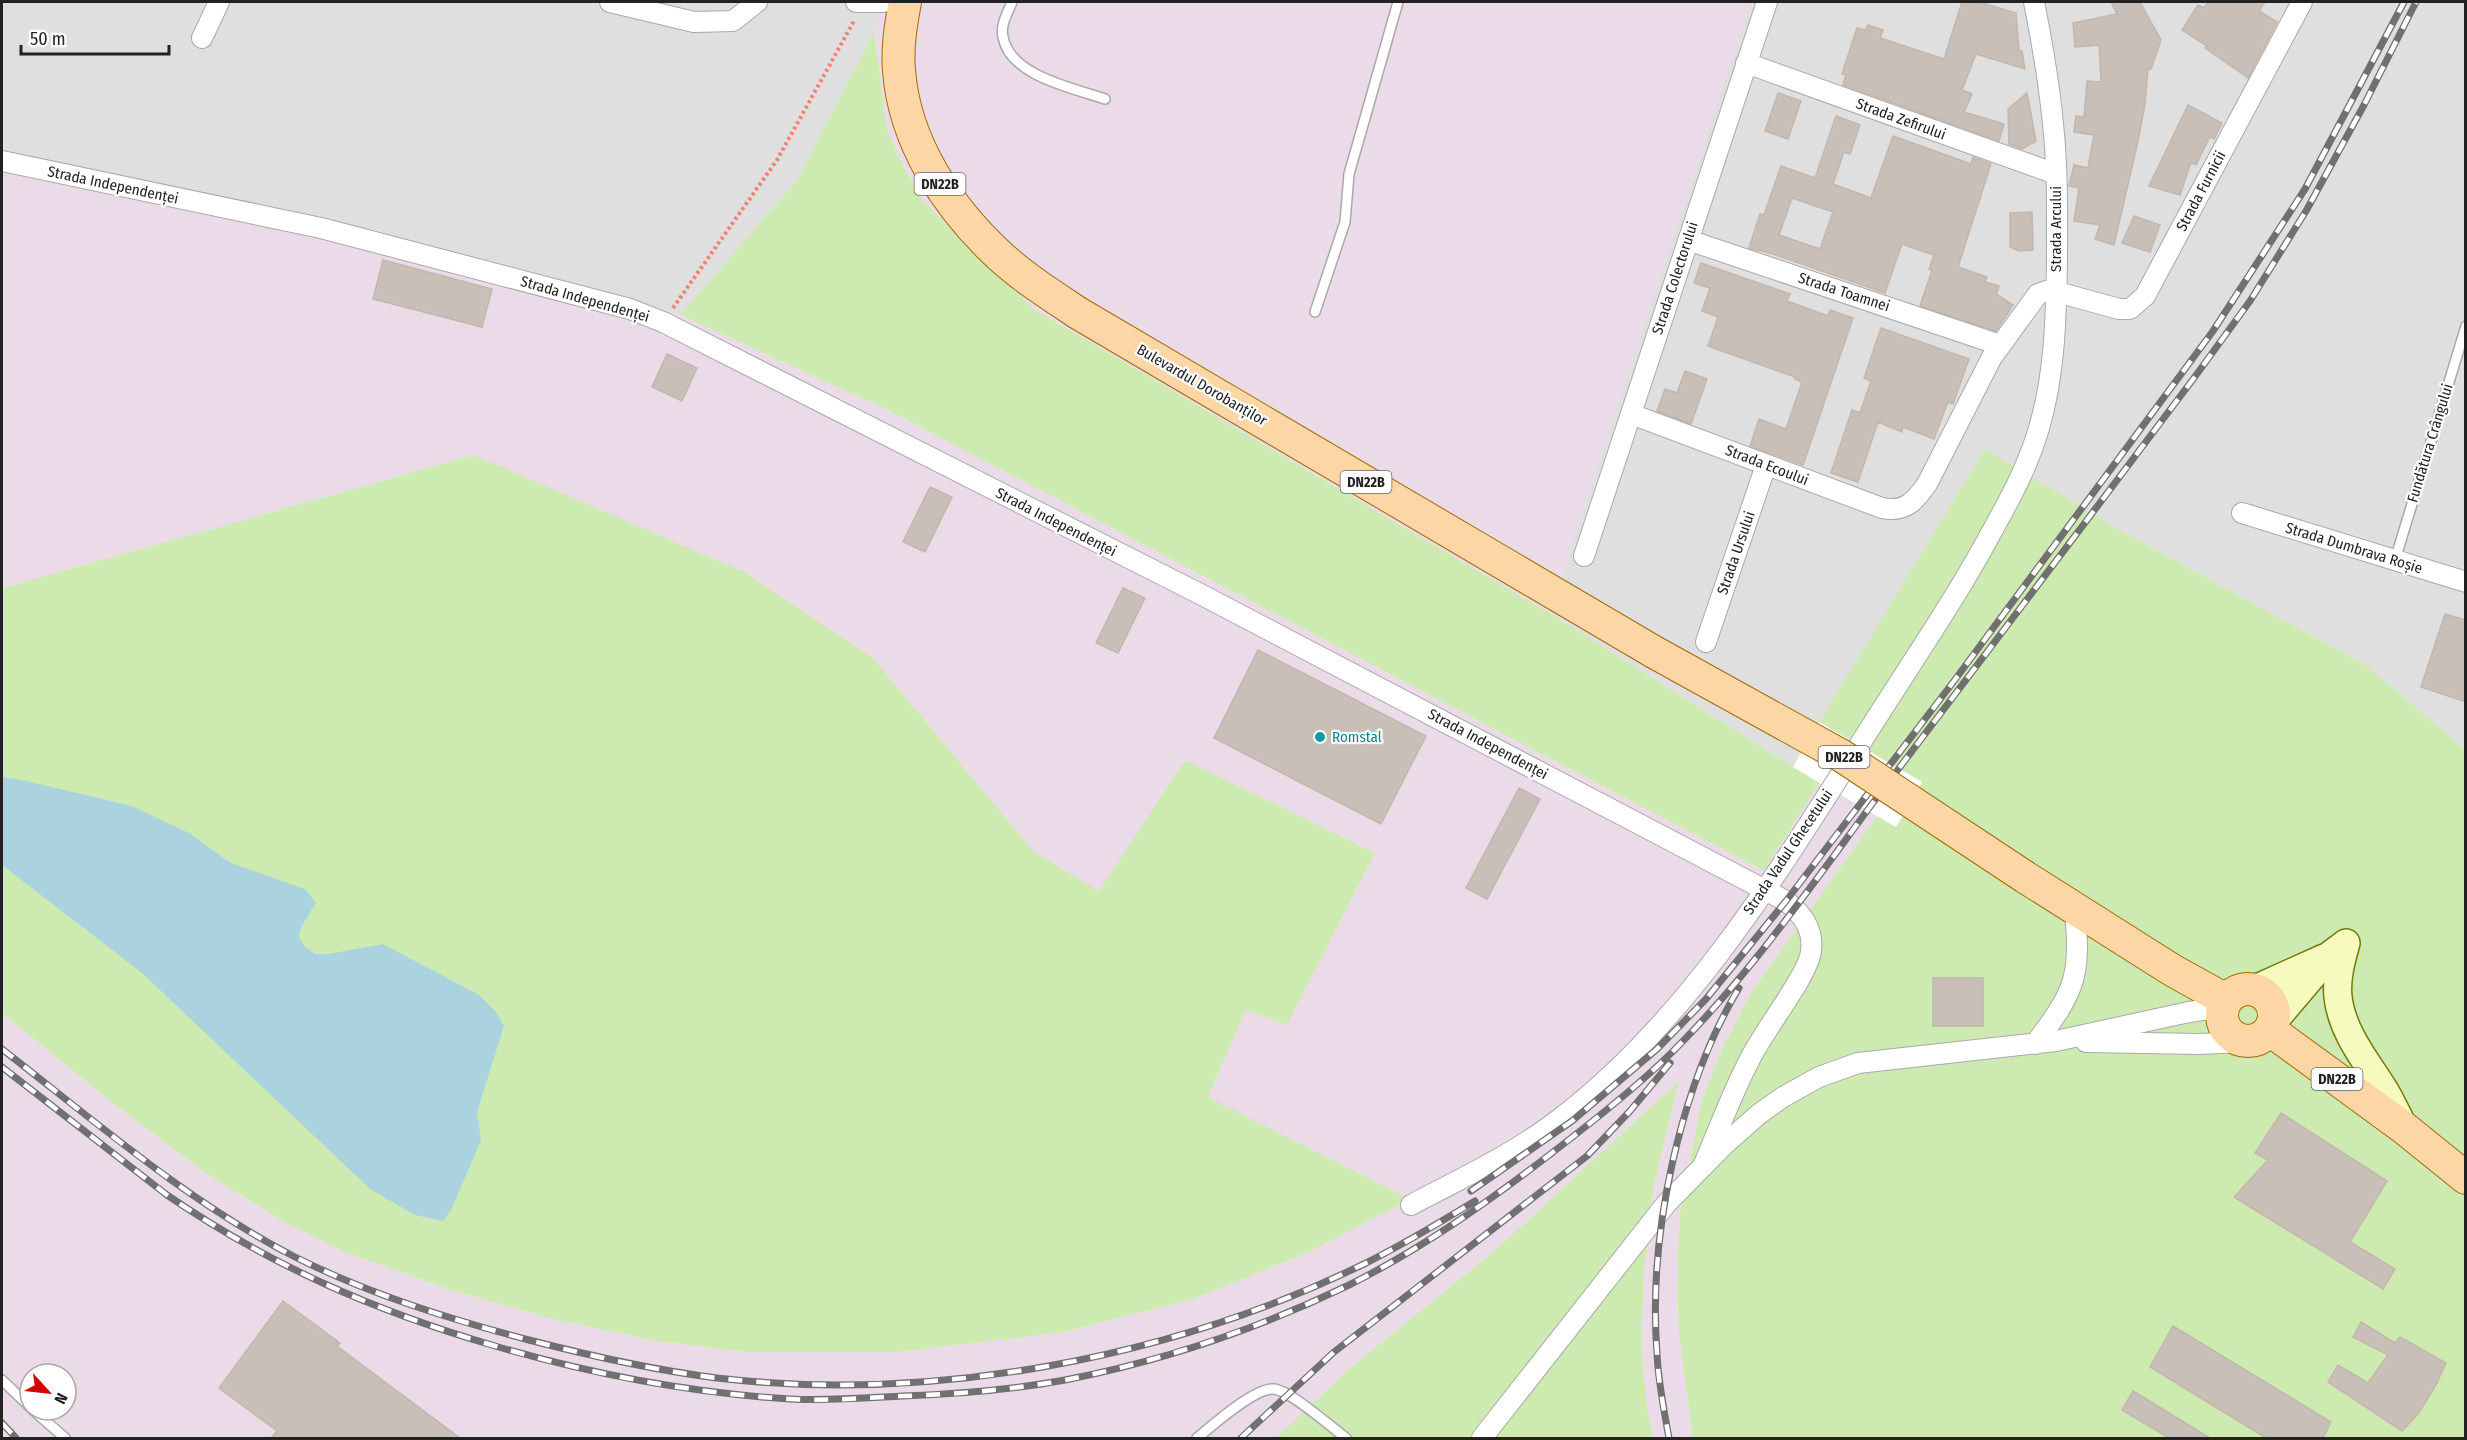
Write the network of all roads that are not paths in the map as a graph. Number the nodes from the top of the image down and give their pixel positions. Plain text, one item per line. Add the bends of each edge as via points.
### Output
1 (219, 2) edge
2 (610, 2) edge
3 (757, 2) edge
4 (857, 2) edge
5 (884, 2) edge
6 (905, 2) edge
7 (1012, 2) edge
8 (1398, 2) edge
9 (1767, 2) edge
10 (2034, 2) edge
11 (2297, 4) edge
12 (202, 38) dead end
13 (1746, 63) junction
14 (1105, 99) dead end
15 (2, 161) edge
16 (2056, 174) junction
17 (1688, 240) junction
18 (2056, 292) junction
19 (1315, 312) dead end
20 (2466, 326) edge
21 (2000, 345) junction
22 (1631, 414) junction
23 (1766, 465) junction
24 (1904, 508) joint
25 (2242, 513) dead end
26 (1584, 555) dead end
27 (2395, 560) junction
28 (2466, 582) edge
29 (1706, 642) dead end
30 (1765, 889) junction
31 (2075, 911) junction
32 (2338, 949) junction
33 (2255, 989) junction
34 (2224, 1004) junction
35 (2263, 1031) junction
36 (2056, 1041) junction
37 (2035, 1044) junction
38 (2404, 1128) junction
39 (1704, 1164) junction
40 (2466, 1178) edge
41 (1411, 1205) dead end
42 (2, 1380) edge
43 (18, 1395) edge
44 (47, 1422) edge
45 (65, 1438) edge
46 (1197, 1438) edge
47 (1346, 1438) edge
48 (1482, 1438) edge

1 - 12 street
2 - 3 street via 694,22 733,21
4 - 5 street
6 - 31 main road, Bulevardul Dorobanților / DN22B, bridge via 899,35 899,70 916,142 966,220 1033,283 1654,652 1842,756
7 - 14 lane via 1003,24 1003,37 1017,63 1037,75
8 - 19 lane via 1349,174 1345,222
9 - 13 street, Strada Colectorului
10 - 16 street, Strada Arcului via 2046,66
11 - 18 street, Strada Furnicii via 2139,304 2119,309
13 - 16 street, Strada Zefirului
13 - 17 street, Strada Colectorului
15 - 30 street, Strada Independenței via 321,228 630,309 663,322 1204,596
16 - 18 street, Strada Arcului
17 - 21 street, Strada Toamnei
17 - 22 street, Strada Colectorului
18 - 21 street, Strada Arcului via 2038,294
18 - 30 street, Strada Vadul Ghecetului via 2056,332 2049,381 2040,426 2022,477 1962,587
20 - 27 lane, Fundătura Crângului
21 - 24 street, Strada Arcului via 1927,484
22 - 23 street, Strada Ecoului
22 - 26 street, Strada Colectorului
23 - 24 street, Strada Ecoului via 1882,508
23 - 29 street, Strada Ursului
25 - 27 street, Strada Dumbrava Roșie
27 - 28 street, Strada Dumbrava Roșie
30 - 39 street, Strada Independenței via 1804,917 1812,953 1749,1059
30 - 41 street, Strada Vadul Ghecetului via 1725,946 1662,1022 1609,1077 1535,1136
31 - 34 main road, DN22B
31 - 37 street via 2079,951 2073,984
32 - 33 main road
32 - 35 main road
32 - 38 main road via 2342,1017
33 - 34 main road via 2239,990
33 - 35 main road via 2271,1001 2274,1011
34 - 35 main road, DN22B via 2223,1025 2228,1033
34 - 36 street
35 - 36 street via 2199,1044
35 - 38 main road, DN22B
36 - 37 street
37 - 39 street via 1858,1063 1819,1077 1759,1114
38 - 40 main road, DN22B
39 - 48 street via 1666,1204
42 - 43 lane
44 - 45 lane
46 - 47 lane via 1249,1399 1274,1389 1288,1394

